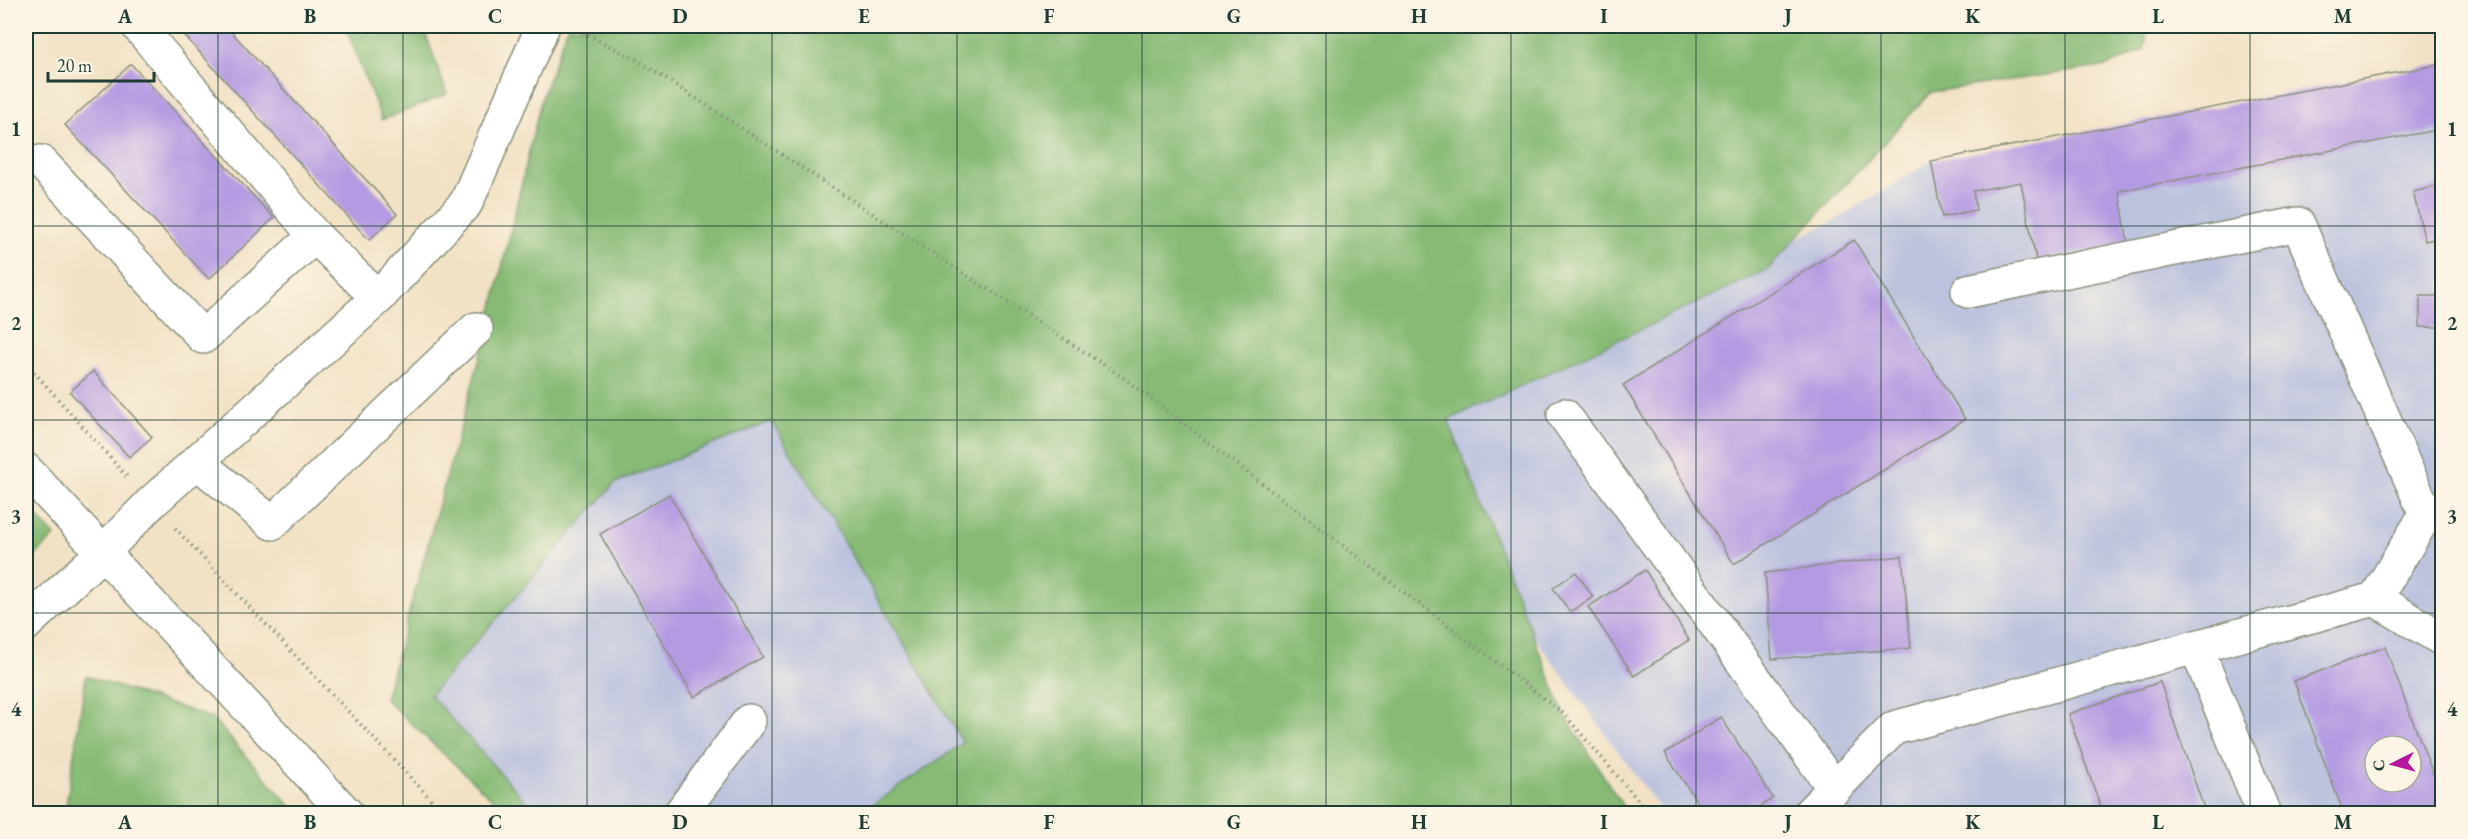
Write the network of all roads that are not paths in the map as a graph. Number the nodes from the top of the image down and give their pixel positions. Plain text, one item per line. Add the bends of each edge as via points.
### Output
1 (138, 26) edge
2 (543, 26) edge
3 (41, 162) dead end
4 (315, 236) junction
5 (1968, 291) dead end
6 (378, 298) junction
7 (476, 329) dead end
8 (1564, 415) dead end
9 (197, 462) junction
10 (26, 470) edge
11 (103, 552) junction
12 (2375, 599) junction
13 (26, 624) edge
14 (2442, 639) edge
15 (2196, 647) junction
16 (749, 721) dead end
17 (1834, 788) junction
18 (347, 813) edge
19 (680, 813) edge
20 (1809, 813) edge
21 (2264, 813) edge

1 - 4 lane
2 - 6 lane via 466,203
3 - 4 lane via 203,337
4 - 6 lane
5 - 12 lane via 2298,224 2426,514
6 - 9 lane
7 - 9 lane via 272,523
8 - 17 lane
9 - 11 lane
10 - 11 lane
11 - 13 lane
11 - 18 lane
12 - 14 lane
12 - 15 lane
15 - 17 lane via 1894,728
15 - 21 lane
16 - 19 lane
17 - 20 lane

